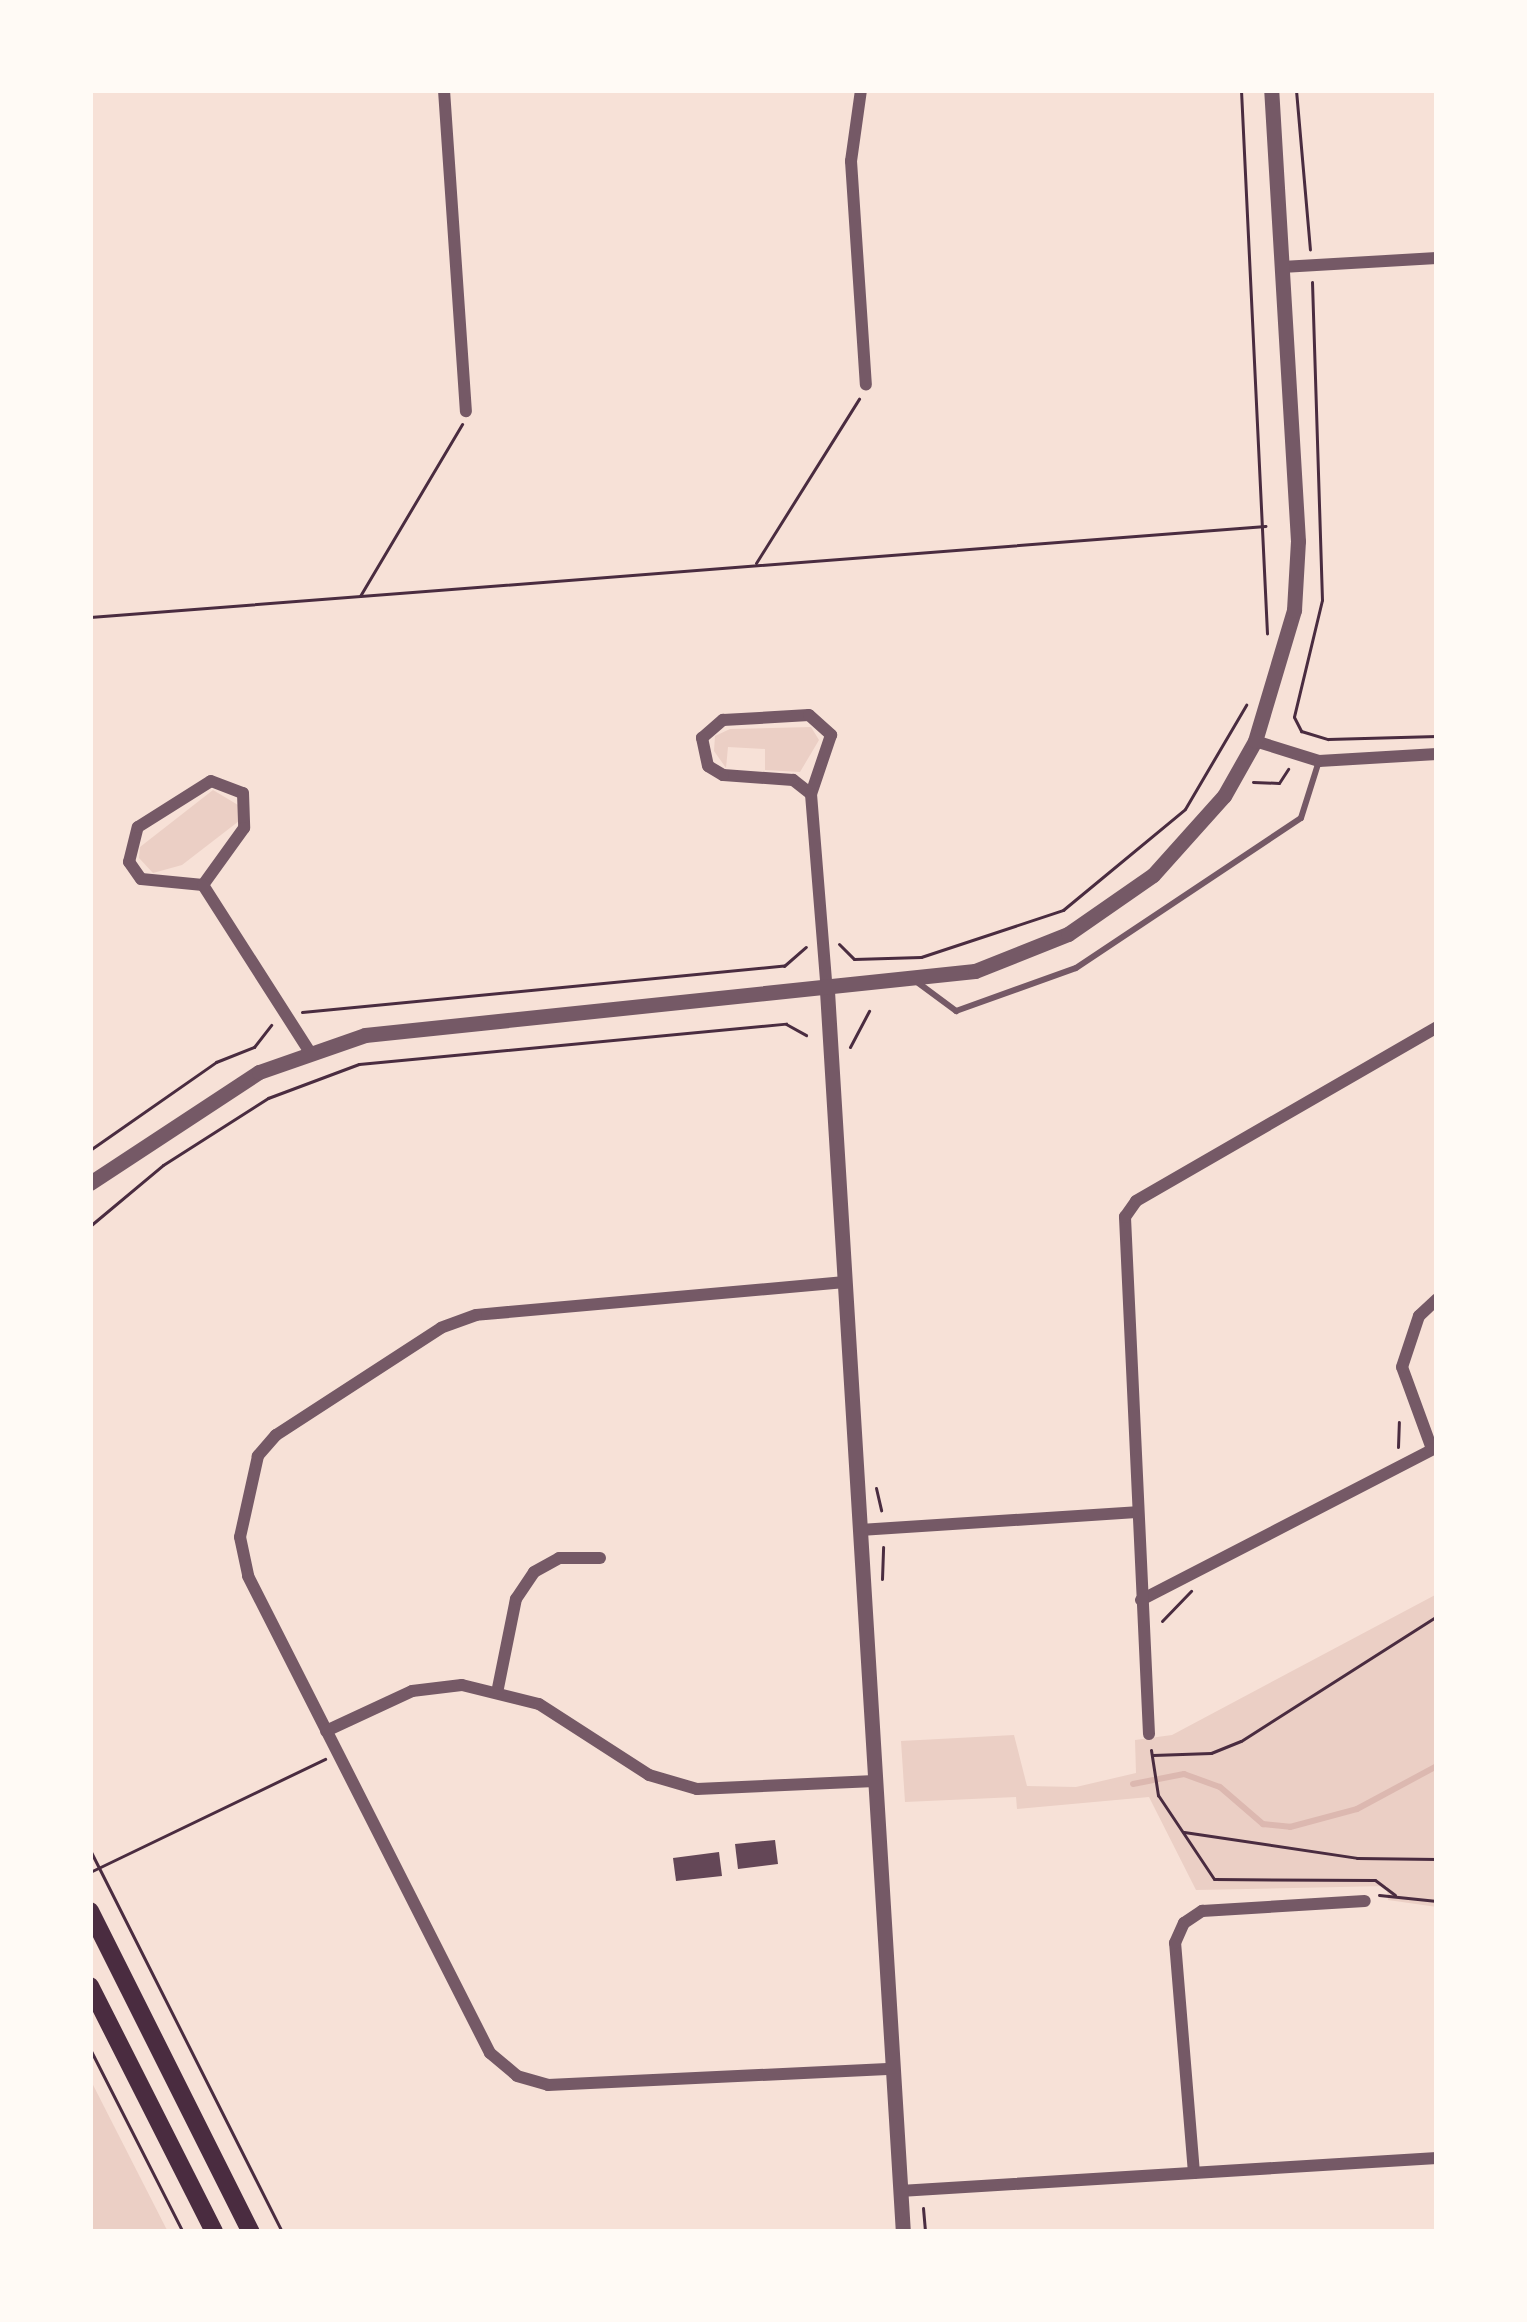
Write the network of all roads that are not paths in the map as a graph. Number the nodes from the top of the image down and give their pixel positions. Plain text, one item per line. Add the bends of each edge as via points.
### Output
1 (444, 90) edge
2 (861, 90) edge
3 (1271, 90) edge
4 (1437, 258) edge
5 (1282, 267) junction
6 (866, 384) road end
7 (466, 411) road end
8 (1256, 741) junction
9 (1437, 754) edge
10 (1318, 761) junction
11 (812, 794) junction
12 (203, 885) junction
13 (917, 982) junction
14 (826, 991) junction
15 (1437, 1027) edge
16 (309, 1051) junction
17 (144, 1144) junction
18 (90, 1183) edge
19 (90, 1195) edge
20 (845, 1282) junction
21 (1437, 1299) edge
22 (1435, 1448) edge
23 (1136, 1512) junction
24 (860, 1530) junction
25 (601, 1558) dead end
26 (1141, 1600) junction
27 (498, 1688) junction
28 (326, 1731) junction
29 (1149, 1734) road end
30 (875, 1781) junction
31 (1365, 1901) dead end
32 (90, 1911) edge
33 (90, 1986) edge
34 (893, 2069) junction
35 (1437, 2158) edge
36 (1194, 2173) junction
37 (900, 2191) junction
38 (214, 2232) edge
39 (251, 2232) edge
40 (903, 2232) edge

1 - 7 street
2 - 6 street via 851,161
3 - 5 street
4 - 5 street
5 - 8 street via 1297,564 1294,610
8 - 10 street
8 - 13 street via 1178,852 1123,899 1030,951
9 - 10 street
10 - 13 lane via 1301,818 1076,968 956,1011
11 - 11 street via 793,780 723,775 708,766 702,738 723,720 809,715 824,722 831,735
11 - 14 street
12 - 12 street via 141,879 129,862 130,840 195,788 232,784 250,814
12 - 16 street
13 - 14 street
14 - 16 street via 420,1023
14 - 20 street
15 - 23 street via 1136,1201 1125,1217
16 - 17 street
17 - 18 street
17 - 19 street
20 - 24 street
20 - 28 street via 476,1315 442,1328 276,1435 257,1456 240,1537 248,1576
21 - 22 street via 1419,1316 1402,1366
22 - 26 street
23 - 24 street
23 - 26 street
24 - 30 street
25 - 27 street via 559,1558 534,1572 516,1598
26 - 29 street
27 - 28 street via 412,1691
27 - 30 street via 649,1775 697,1790
28 - 34 street via 490,2054 517,2076 548,2085
30 - 34 street
31 - 36 street via 1202,1911 1184,1923 1175,1943
32 - 39 main road
33 - 38 main road
34 - 37 street
35 - 36 street
36 - 37 street
37 - 40 street

